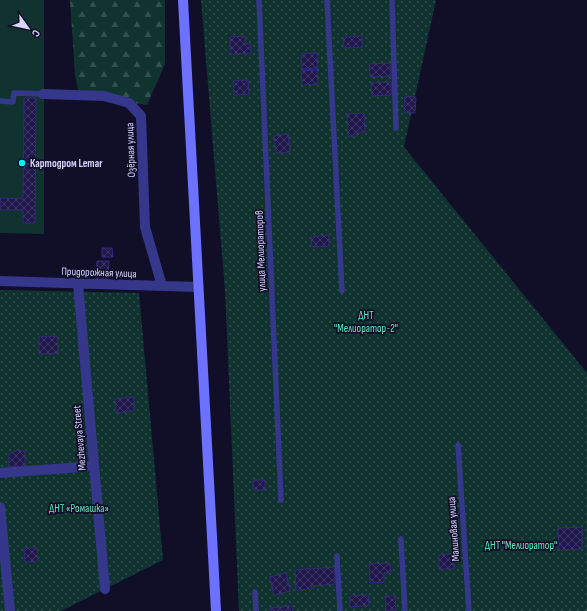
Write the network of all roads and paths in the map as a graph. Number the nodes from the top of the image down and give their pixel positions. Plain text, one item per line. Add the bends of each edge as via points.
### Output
1 (183, 0) edge
2 (260, 0) edge
3 (327, 0) edge
4 (392, 0) edge
5 (43, 94) joint
6 (0, 101) edge
7 (396, 128) dead end
8 (0, 281) edge
9 (78, 284) junction
10 (162, 286) junction
11 (198, 287) junction
12 (342, 291) dead end
13 (458, 445) dead end
14 (94, 466) junction
15 (0, 473) edge
16 (281, 500) dead end
17 (0, 507) edge
18 (400, 539) dead end
19 (337, 556) dead end
20 (2, 560) edge
21 (105, 589) dead end
22 (256, 592) dead end
23 (10, 611) edge
24 (216, 611) edge
25 (256, 611) edge
26 (340, 611) edge
27 (405, 611) edge
28 (469, 611) edge

1 - 11 main road
2 - 16 lane, улица Мелиораторов
3 - 12 lane
4 - 7 lane
5 - 6 lane via 14,93 13,102
5 - 10 street, Озёрная улица via 104,96 129,103 141,116 145,227
8 - 9 street, Придорожная улица
9 - 10 street, Придорожная улица
9 - 14 street, Mezhevaya Street
10 - 11 street, Придорожная улица
11 - 24 main road
13 - 28 lane, Малиновая улица
14 - 15 street
14 - 21 street, Mezhevaya Street
17 - 20 street
18 - 27 lane
19 - 26 lane
20 - 23 street
22 - 25 lane

